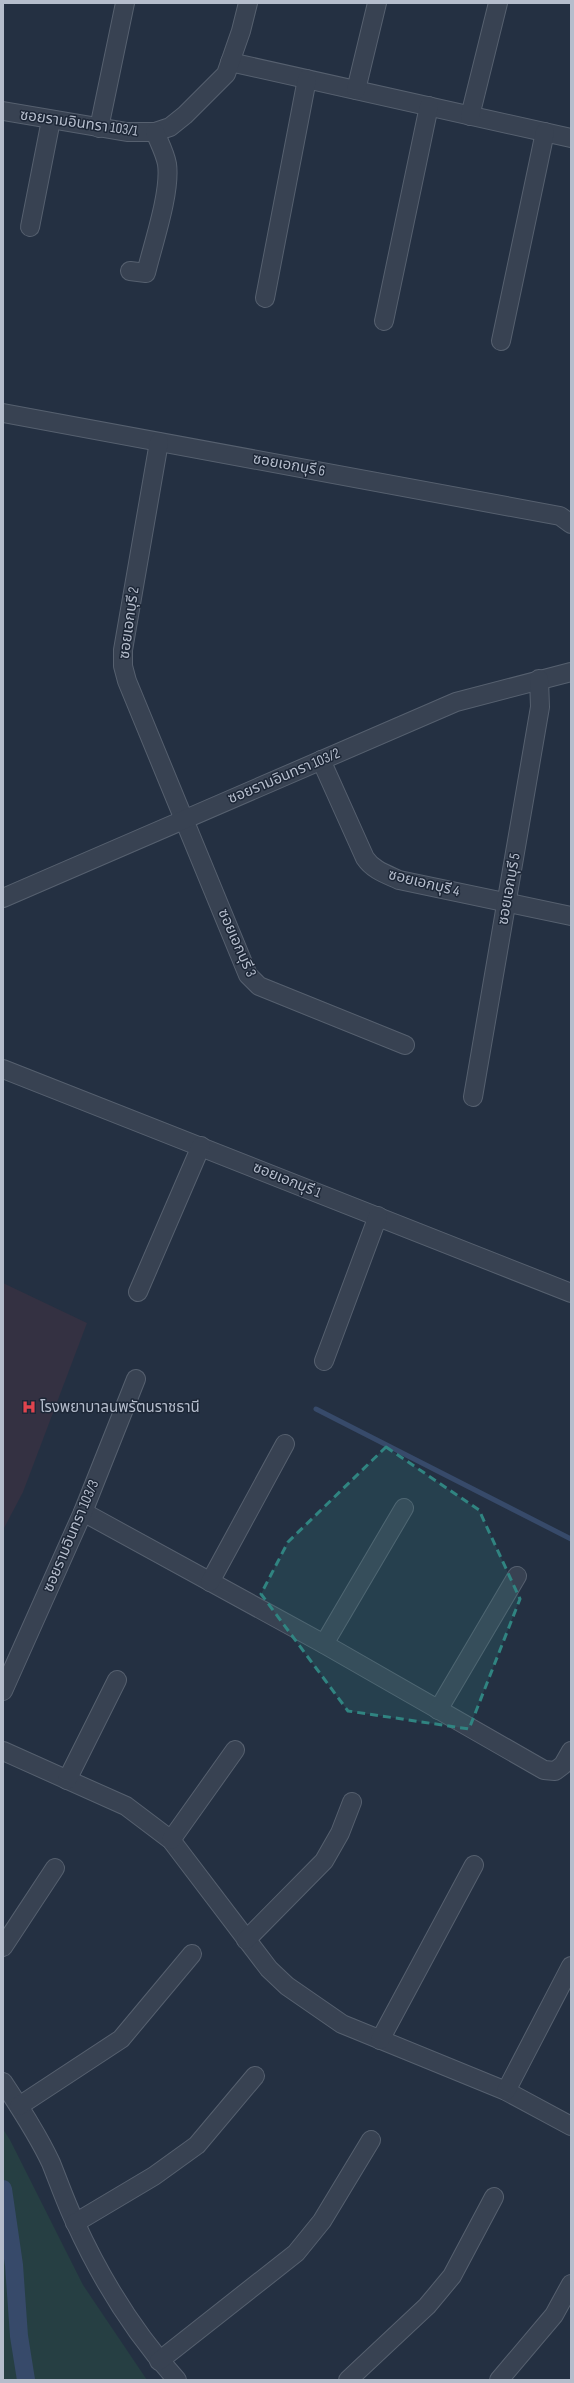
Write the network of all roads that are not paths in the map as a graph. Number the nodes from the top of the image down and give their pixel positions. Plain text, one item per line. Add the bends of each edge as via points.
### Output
1 (125, 3) edge
2 (248, 3) edge
3 (377, 3) edge
4 (498, 3) edge
5 (230, 62) junction
6 (308, 79) junction
7 (356, 90) junction
8 (429, 106) junction
9 (3, 112) edge
10 (470, 116) junction
11 (51, 120) junction
12 (99, 128) junction
13 (155, 132) junction
14 (545, 132) junction
15 (571, 138) edge
16 (30, 227) dead end
17 (130, 271) dead end
18 (265, 298) dead end
19 (384, 321) dead end
20 (501, 341) dead end
21 (3, 414) edge
22 (159, 442) junction
23 (571, 524) edge
24 (571, 672) edge
25 (539, 679) junction
26 (322, 760) junction
27 (184, 819) junction
28 (3, 898) edge
29 (507, 902) junction
30 (571, 916) edge
31 (405, 1045) dead end
32 (3, 1069) edge
33 (473, 1097) dead end
34 (201, 1146) junction
35 (378, 1216) junction
36 (138, 1292) dead end
37 (571, 1293) edge
38 (324, 1361) dead end
39 (136, 1379) dead end
40 (285, 1444) dead end
41 (404, 1508) dead end
42 (83, 1512) junction
43 (518, 1576) dead end
44 (210, 1582) junction
45 (324, 1644) junction
46 (117, 1680) dead end
47 (3, 1691) edge
48 (438, 1710) junction
49 (235, 1750) dead end
50 (3, 1751) edge
51 (571, 1751) edge
52 (67, 1780) junction
53 (352, 1802) dead end
54 (171, 1840) junction
55 (474, 1865) dead end
56 (55, 1868) dead end
57 (246, 1940) junction
58 (3, 1947) edge
59 (192, 1954) dead end
60 (571, 1966) edge
61 (380, 2040) junction
62 (255, 2076) dead end
63 (3, 2082) edge
64 (506, 2091) junction
65 (19, 2106) junction
66 (571, 2126) edge
67 (371, 2140) dead end
68 (494, 2197) dead end
69 (75, 2223) junction
70 (571, 2284) edge
71 (159, 2361) junction
72 (177, 2380) edge
73 (348, 2380) edge
74 (499, 2380) edge

1 - 12 street
2 - 5 street, ซอยรามอินทรา 103/1
3 - 7 street
4 - 10 street
5 - 6 street
5 - 13 street, ซอยรามอินทรา 103/1 via 226,74 185,115 170,127
6 - 7 street
6 - 18 street
7 - 8 street
8 - 10 street
8 - 19 street
9 - 11 street, ซอยรามอินทรา 103/1
10 - 14 street
11 - 12 street, ซอยรามอินทรา 103/1
11 - 16 street
12 - 13 street, ซอยรามอินทรา 103/1
13 - 17 street via 167,163 163,199 146,274
14 - 15 street
14 - 20 street
21 - 22 street, ซอยเอกบุรี 6
22 - 23 street, ซอยเอกบุรี 6 via 560,516
22 - 27 street, ซอยเอกบุรี 2 via 123,650 123,666
24 - 25 street, ซอยรามอินทรา 103/2
25 - 26 street, ซอยรามอินทรา 103/2 via 456,702
25 - 29 street, ซอยเอกบุรี 5 via 540,707
26 - 27 street, ซอยรามอินทรา 103/2
26 - 29 street, ซอยเอกบุรี 4 via 370,865 398,880
27 - 28 street, ซอยรามอินทรา 103/2
27 - 31 street, ซอยเอกบุรี 3 via 253,981 259,986
29 - 30 street, ซอยเอกบุรี 4
29 - 33 street, ซอยเอกบุรี 5
32 - 34 street, ซอยเอกบุรี 1
34 - 35 street, ซอยเอกบุรี 1
34 - 36 street
35 - 37 street, ซอยเอกบุรี 1
35 - 38 street
39 - 42 street, ซอยรามอินทรา 103/3
40 - 44 street
41 - 45 street
42 - 44 street
42 - 47 street, ซอยรามอินทรา 103/3
43 - 48 street
44 - 45 street
45 - 48 street
46 - 52 street
48 - 51 street via 544,1770 555,1771 563,1765
49 - 54 street
50 - 52 street
52 - 54 street via 126,1806
53 - 57 street via 340,1833 324,1861
54 - 57 street
55 - 61 street
56 - 58 street
57 - 61 street via 269,1969 287,1986 342,2024
59 - 65 street via 121,2039
60 - 64 street
61 - 64 street
62 - 69 street via 197,2145 154,2176
63 - 65 street
64 - 66 street
65 - 69 street via 50,2162
67 - 71 street via 322,2221 296,2253
68 - 73 street via 452,2276 427,2306
69 - 71 street via 127,2315
70 - 74 street via 554,2315
71 - 72 street

